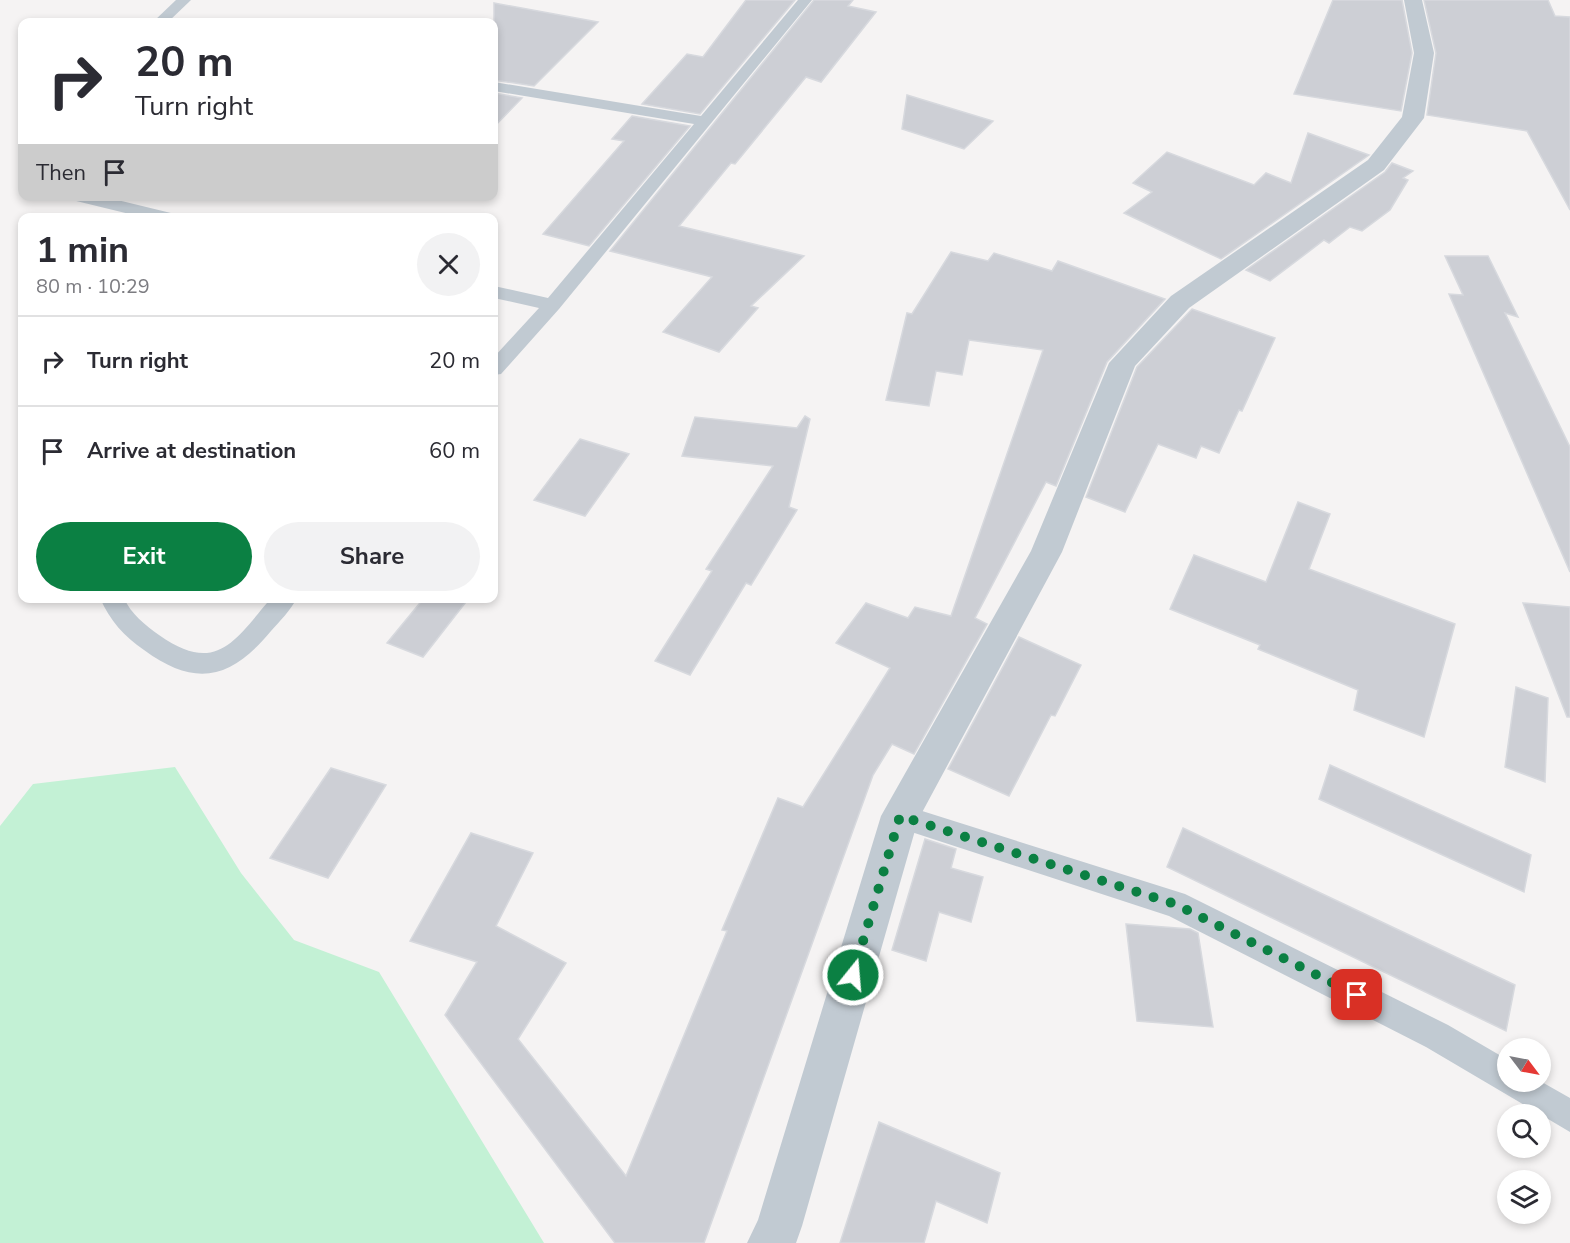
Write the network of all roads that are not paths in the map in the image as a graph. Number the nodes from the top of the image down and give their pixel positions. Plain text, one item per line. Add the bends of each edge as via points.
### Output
1 (184, 0) edge
2 (805, 0) edge
3 (1413, 0) edge
4 (164, 18) edge
5 (498, 87) edge
6 (705, 121) junction
7 (99, 201) edge
8 (148, 213) edge
9 (498, 293) edge
10 (552, 305) junction
11 (498, 365) edge
12 (115, 603) edge
13 (281, 603) edge
14 (900, 816) junction
15 (1497, 1071) edge
16 (1529, 1092) edge
17 (1570, 1116) edge
18 (771, 1243) edge

1 - 4 lane
2 - 6 lane
3 - 14 street via 1424,53 1413,118 1376,165 1180,302 1123,363 1046,552
5 - 6 lane
6 - 10 lane
7 - 8 lane
9 - 10 lane
10 - 11 lane
12 - 13 lane via 122,617 156,645 182,661 203,665 226,659
14 - 15 lane via 1175,904 1437,1036
14 - 18 street via 783,1214
16 - 17 lane

